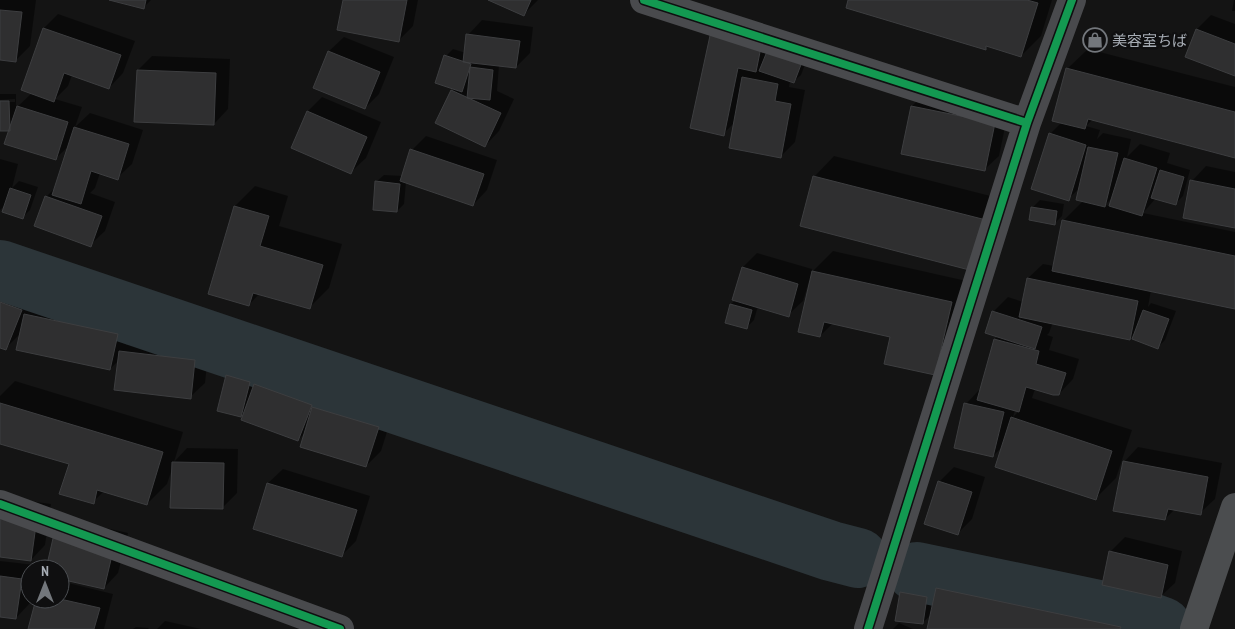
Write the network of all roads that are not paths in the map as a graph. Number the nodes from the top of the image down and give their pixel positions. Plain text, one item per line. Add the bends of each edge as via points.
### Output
1 (644, 0) edge
2 (1072, 0) edge
3 (1026, 123) junction
4 (0, 504) edge
5 (1235, 507) edge
6 (340, 629) edge
7 (868, 629) edge
8 (1194, 629) edge

1 - 3 street
2 - 3 street
3 - 7 street
4 - 6 street
5 - 8 main road

